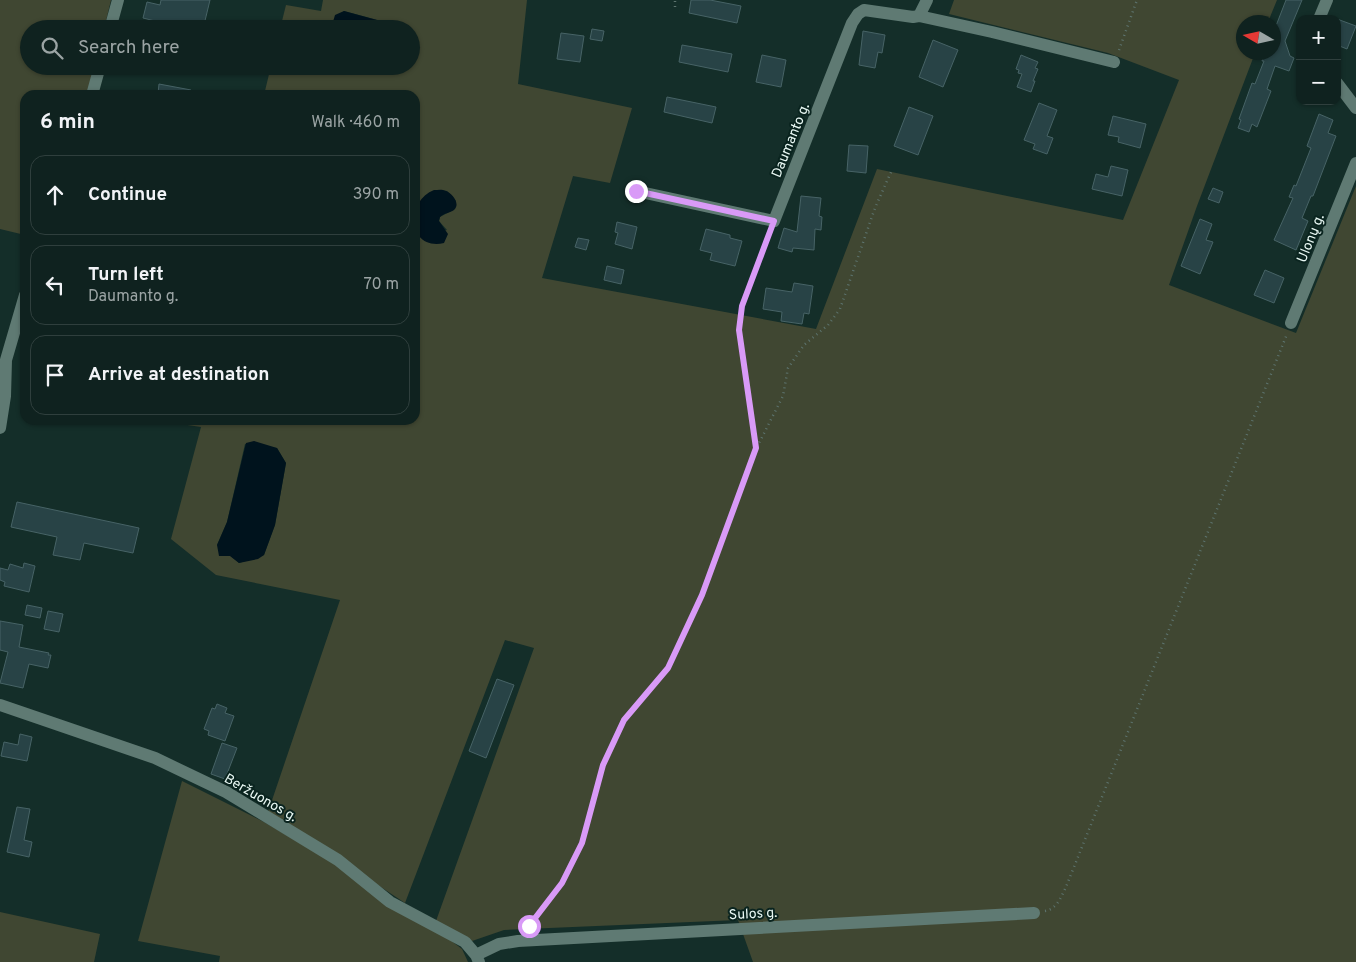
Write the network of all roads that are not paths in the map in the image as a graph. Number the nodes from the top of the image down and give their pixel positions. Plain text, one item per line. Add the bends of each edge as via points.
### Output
1 (118, 0) edge
2 (927, 0) edge
3 (1327, 0) edge
4 (1321, 15) edge
5 (919, 16) junction
6 (112, 20) edge
7 (1114, 62) road end
8 (98, 75) edge
9 (1341, 88) edge
10 (93, 90) edge
11 (1356, 108) edge
12 (1356, 163) edge
13 (636, 191) dead end
14 (20, 312) edge
15 (1291, 323) road end
16 (0, 428) edge
17 (0, 704) edge
18 (1034, 913) road end
19 (477, 958) edge

1 - 6 street
2 - 5 street
3 - 4 street
5 - 7 street
5 - 13 street, Daumanto g. via 864,10 852,22 774,221
8 - 10 street
9 - 11 street
12 - 15 street, Ulonų g.
14 - 16 street via 6,360
17 - 19 street, Beržuonos g. via 156,758 226,792 338,860 390,902 465,942
18 - 19 street, Sulos g. via 518,942 499,944

